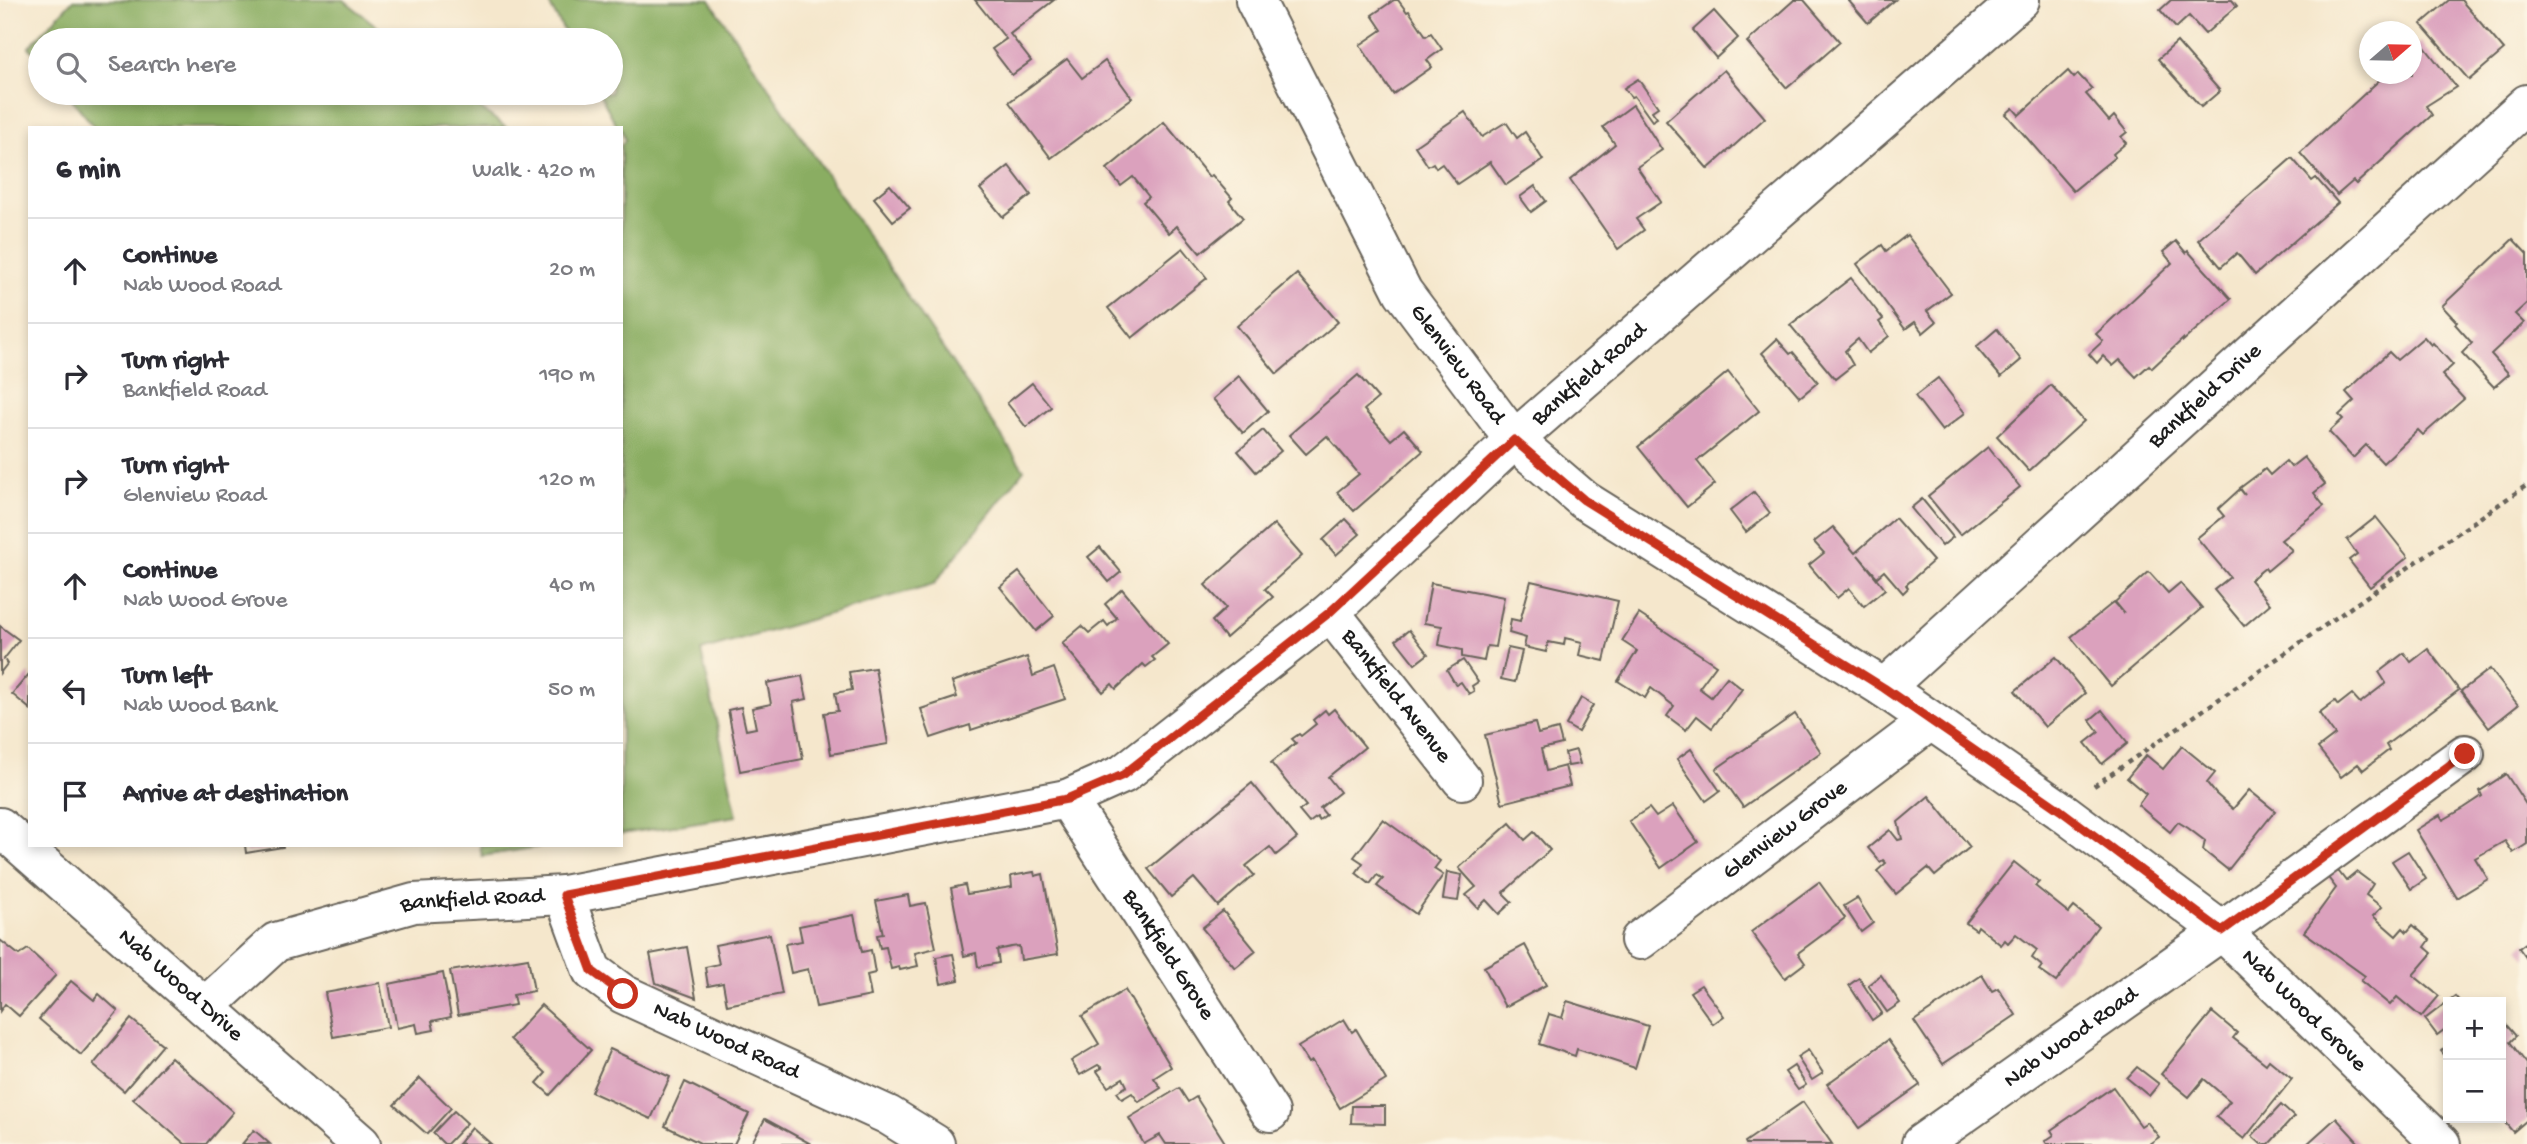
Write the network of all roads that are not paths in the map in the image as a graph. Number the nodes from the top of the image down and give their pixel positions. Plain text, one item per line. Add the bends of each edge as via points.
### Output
1 (1255, 0) edge
2 (2020, 0) edge
3 (2527, 104) edge
4 (1514, 440) junction
5 (1330, 612) junction
6 (1884, 688) junction
7 (1930, 721) junction
8 (2465, 754) dead end
9 (1462, 780) dead end
10 (1067, 799) junction
11 (2060, 810) joint
12 (0, 827) edge
13 (564, 895) junction
14 (2222, 931) junction
15 (1640, 940) dead end
16 (205, 1007) junction
17 (1270, 1112) dead end
18 (361, 1144) edge
19 (936, 1144) edge
20 (1921, 1144) edge
21 (2441, 1144) edge

1 - 4 street, Glenview Road via 1403,292
2 - 4 street, Bankfield Road
3 - 6 street, Bankfield Drive
4 - 5 street, Bankfield Road
4 - 6 street, Glenview Road via 1584,500
5 - 9 street, Bankfield Avenue
5 - 10 street, Bankfield Road via 1123,775
6 - 7 street, Glenview Road
7 - 11 street, Glenview Road
7 - 15 street, Glenview Grove
8 - 14 street, Nab Wood Road
10 - 13 street, Bankfield Road
10 - 17 street, Bankfield Grove
11 - 14 street, Nab Wood Grove
12 - 16 street, Nab Wood Drive
13 - 16 street, Bankfield Road via 414,903 276,942
13 - 19 street, Nab Wood Road via 592,971 623,994 888,1115
14 - 20 street, Nab Wood Road
14 - 21 street, Nab Wood Grove
16 - 18 street, Nab Wood Drive

